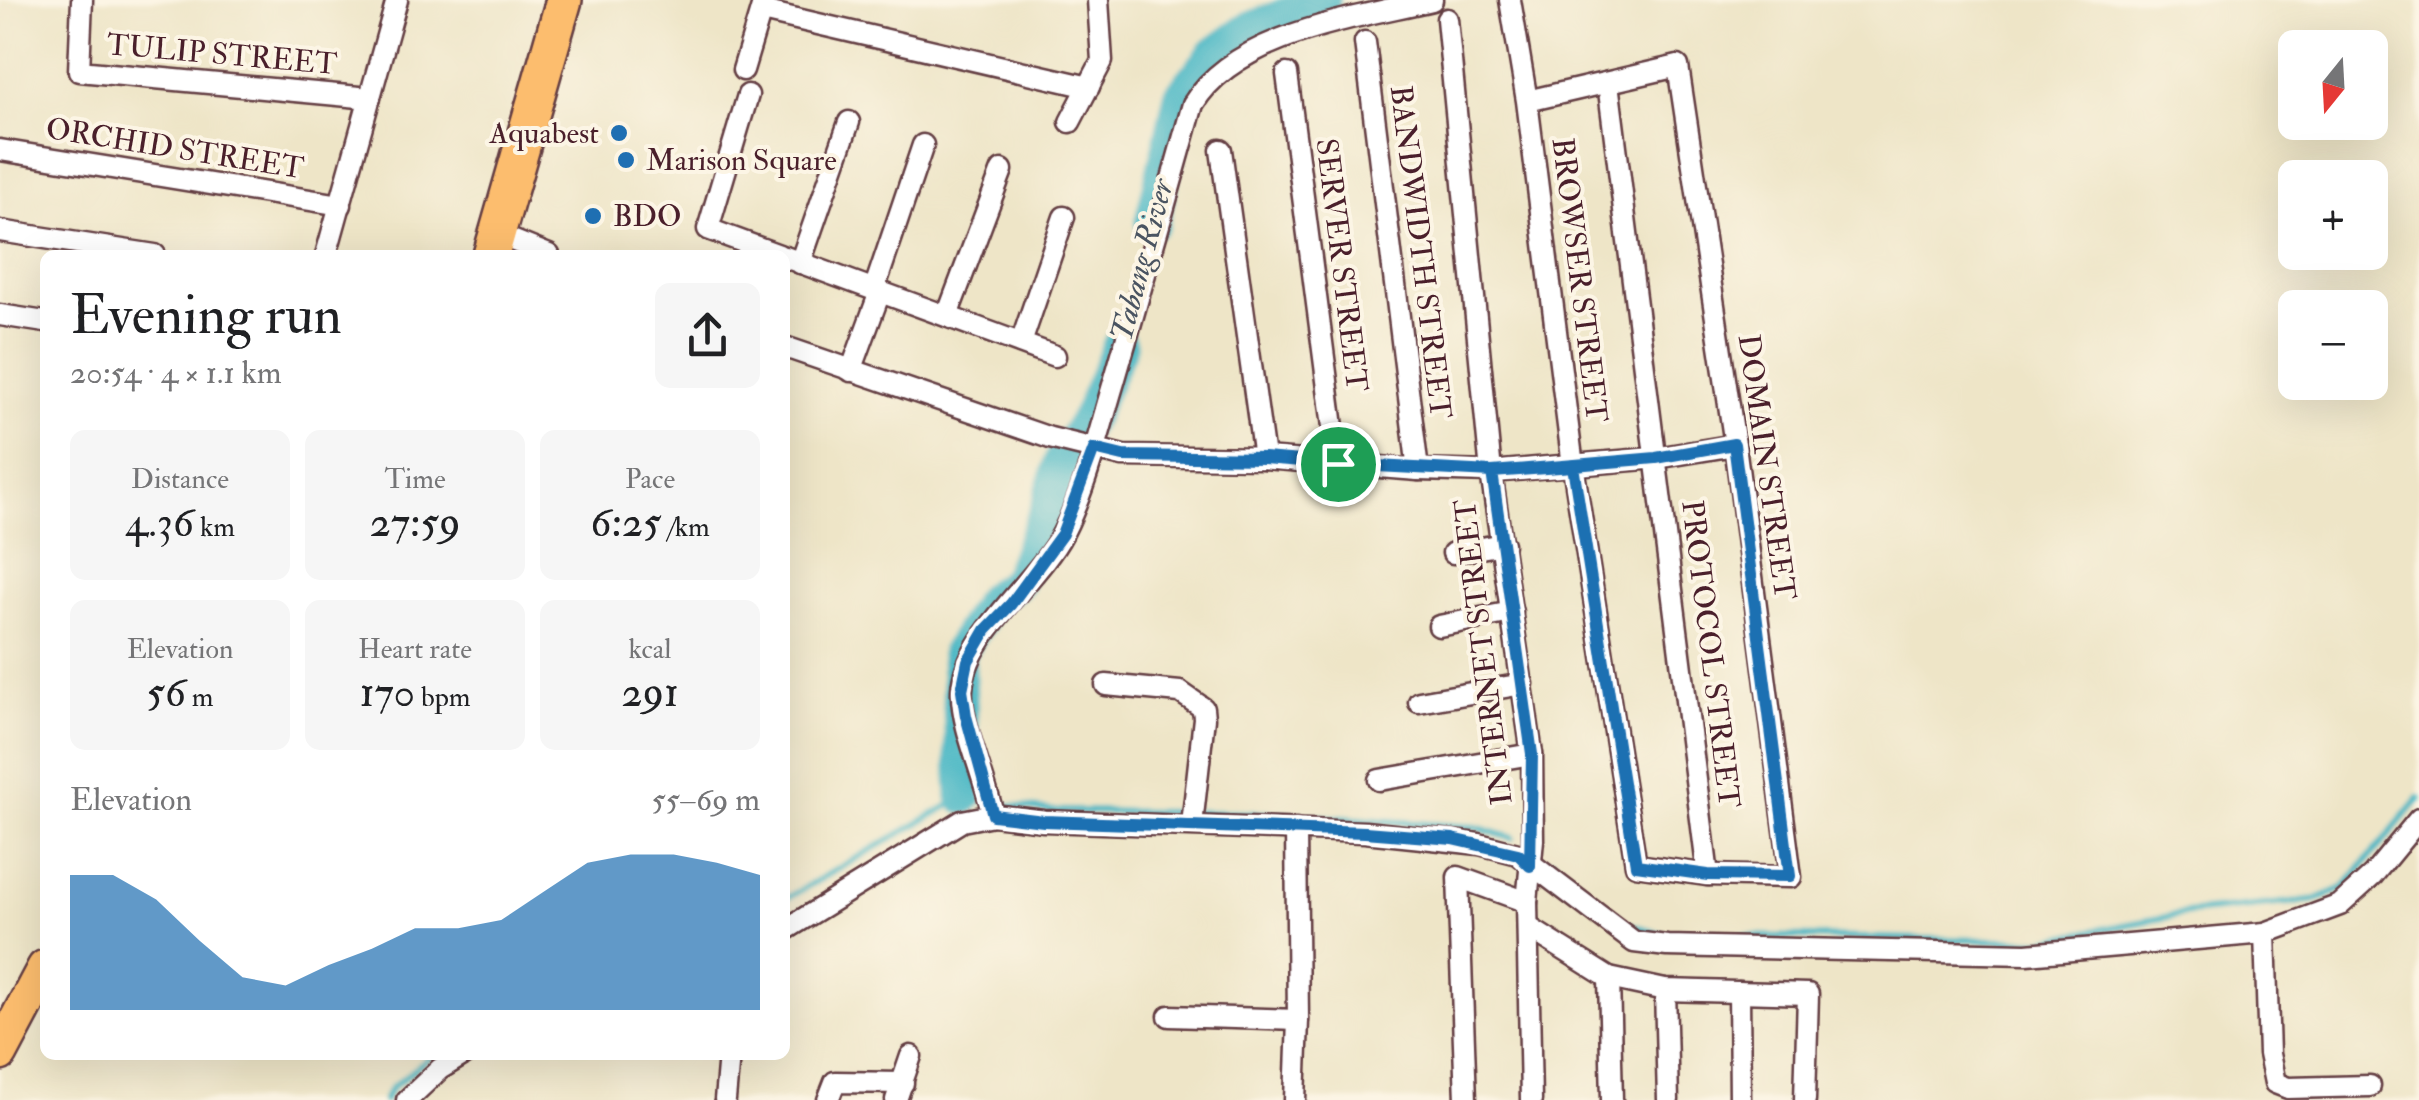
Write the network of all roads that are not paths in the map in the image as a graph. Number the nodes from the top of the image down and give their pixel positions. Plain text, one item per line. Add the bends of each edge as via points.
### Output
1 (82, 0) edge
2 (397, 0) edge
3 (564, 0) edge
4 (1098, 0) edge
5 (1432, 0) edge
6 (1510, 0) edge
7 (763, 5) edge
8 (1447, 19) dead end
9 (1364, 42) dead end
10 (743, 70) dead end
11 (1287, 74) dead end
12 (1608, 83) junction
13 (1089, 87) junction
14 (748, 95) dead end
15 (370, 98) junction
16 (1526, 101) junction
17 (850, 122) dead end
18 (1070, 122) dead end
19 (923, 145) dead end
20 (0, 150) edge
21 (1221, 150) dead end
22 (1002, 170) dead end
23 (341, 205) junction
24 (1064, 217) dead end
25 (0, 231) edge
26 (494, 244) edge
27 (123, 250) edge
28 (328, 250) edge
29 (525, 250) edge
30 (765, 250) edge
31 (790, 254) edge
32 (790, 259) edge
33 (877, 291) junction
34 (0, 316) edge
35 (947, 316) junction
36 (40, 321) edge
37 (1021, 343) junction
38 (790, 349) edge
39 (1055, 356) dead end
40 (850, 371) junction
41 (1734, 444) junction
42 (1090, 449) junction
43 (1264, 458) junction
44 (1656, 458) junction
45 (1338, 464) junction
46 (1573, 466) junction
47 (1418, 470) junction
48 (1492, 472) junction
49 (1503, 544) junction
50 (1453, 553) dead end
51 (1512, 612) junction
52 (1440, 626) dead end
53 (1523, 684) junction
54 (1106, 685) dead end
55 (1419, 702) dead end
56 (1532, 754) junction
57 (1379, 780) dead end
58 (993, 815) junction
59 (1192, 817) junction
60 (2419, 819) edge
61 (1296, 830) junction
62 (1530, 866) junction
63 (1708, 875) junction
64 (1527, 902) junction
65 (790, 927) edge
66 (1528, 927) junction
67 (2264, 933) junction
68 (40, 977) edge
69 (1609, 978) junction
70 (1665, 990) junction
71 (1738, 992) junction
72 (1169, 1016) dead end
73 (1298, 1020) junction
74 (0, 1053) edge
75 (911, 1056) dead end
76 (454, 1060) edge
77 (728, 1060) edge
78 (2370, 1086) dead end
79 (899, 1091) edge
80 (2275, 1092) edge
81 (407, 1100) edge
82 (724, 1100) edge
83 (828, 1100) edge
84 (1295, 1100) edge
85 (1466, 1100) edge
86 (1531, 1100) edge
87 (1612, 1100) edge
88 (1668, 1100) edge
89 (1740, 1100) edge
90 (1805, 1100) edge

1 - 15 street, TULIP STREET via 79,71
2 - 15 street
3 - 26 highway
4 - 13 street via 1102,61
5 - 42 street via 1250,51 1204,86 1193,104
6 - 16 street, BROWSER STREET
7 - 10 street
7 - 13 street
8 - 48 street, INTERNET STREET
9 - 47 street, BANDWIDTH STREET
11 - 45 street, SERVER STREET
12 - 16 street
12 - 41 street, DOMAIN STREET via 1678,66
12 - 44 street, PROTOCOL STREET
13 - 18 street
14 - 30 street via 708,230
15 - 23 street
16 - 46 street, BROWSER STREET
17 - 31 street
19 - 33 street
20 - 23 street, ORCHID STREET
21 - 43 street
22 - 35 street
23 - 28 street
24 - 37 street
25 - 27 street
26 - 29 street
32 - 33 street
33 - 35 street
33 - 40 street
34 - 36 street
35 - 37 street
37 - 39 street
38 - 40 street
40 - 42 street
41 - 44 street
41 - 63 street, DOMAIN STREET via 1790,876
42 - 43 street via 1123,456
42 - 58 street via 1062,534 968,661 966,716
43 - 45 street
44 - 46 street
44 - 63 street, PROTOCOL STREET
45 - 47 street
46 - 48 street
46 - 63 street, BROWSER STREET via 1636,865
47 - 48 street
48 - 49 street, INTERNET STREET
49 - 50 street
49 - 51 street, INTERNET STREET
51 - 52 street
51 - 53 street, INTERNET STREET
53 - 55 street
53 - 56 street, INTERNET STREET
54 - 59 street via 1180,692 1203,708
56 - 57 street
56 - 62 street, INTERNET STREET
58 - 59 street via 1044,821
58 - 65 street via 962,822
59 - 61 street
60 - 67 street via 2340,905
61 - 62 street via 1453,839 1518,854
61 - 73 street
62 - 64 street, INTERNET STREET
62 - 67 street via 1634,942 1667,946 2027,954
64 - 66 street, INTERNET STREET
64 - 85 street via 1458,877
66 - 69 street
66 - 86 street, INTERNET STREET
67 - 80 street
68 - 74 highway
69 - 70 street
69 - 87 street
70 - 71 street
70 - 88 street
71 - 89 street
71 - 90 street via 1808,994
72 - 73 street
73 - 84 street
75 - 79 street
76 - 81 street
77 - 82 street
78 - 80 street
79 - 83 street via 835,1082

